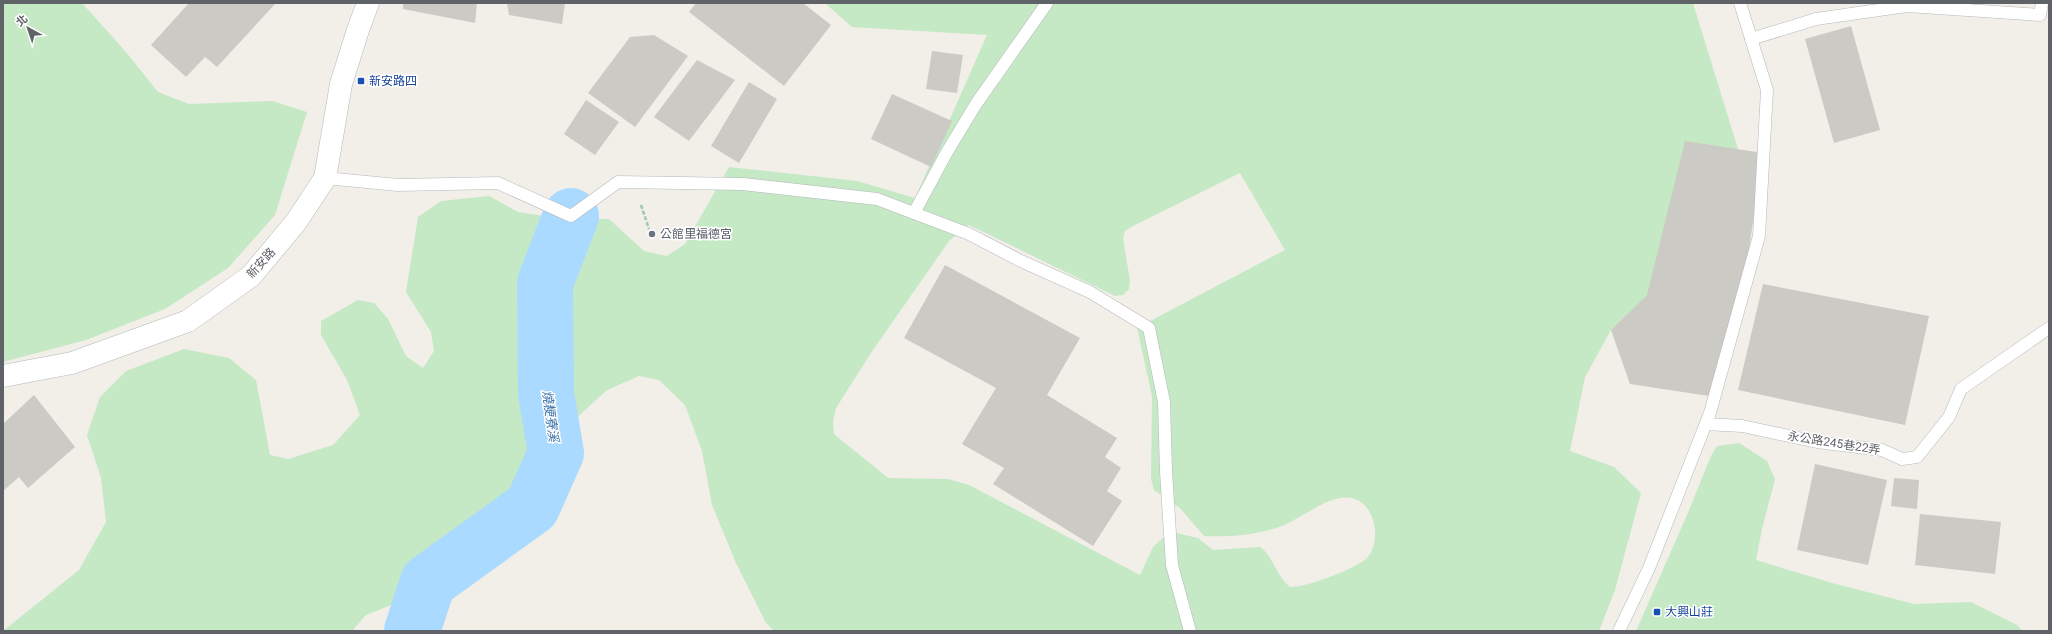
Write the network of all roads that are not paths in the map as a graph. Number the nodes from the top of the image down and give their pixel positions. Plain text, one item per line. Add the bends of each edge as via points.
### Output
1 (368, 3) edge
2 (1047, 3) edge
3 (1740, 3) edge
4 (2042, 3) edge
5 (1751, 39) junction
6 (325, 178) junction
7 (914, 213) junction
8 (2049, 328) edge
9 (3, 376) edge
10 (1706, 424) junction
11 (1190, 631) edge
12 (1620, 631) edge

1 - 6 street, 新安路 via 341,84
2 - 7 lane via 976,104
3 - 5 lane
4 - 5 lane via 2040,15 1907,6 1816,20
5 - 10 lane via 1767,90 1759,236
6 - 7 lane via 398,185 498,183 571,216 618,182 743,184 877,198
6 - 9 street, 新安路 via 296,222 251,276 188,321 72,363
7 - 11 lane via 969,234 1090,292 1149,328 1164,402 1172,565
8 - 10 lane, 永公路245巷22弄 via 1962,389 1949,417 1917,458 1902,459 1882,450 1817,442 1742,426
10 - 12 lane via 1649,568

